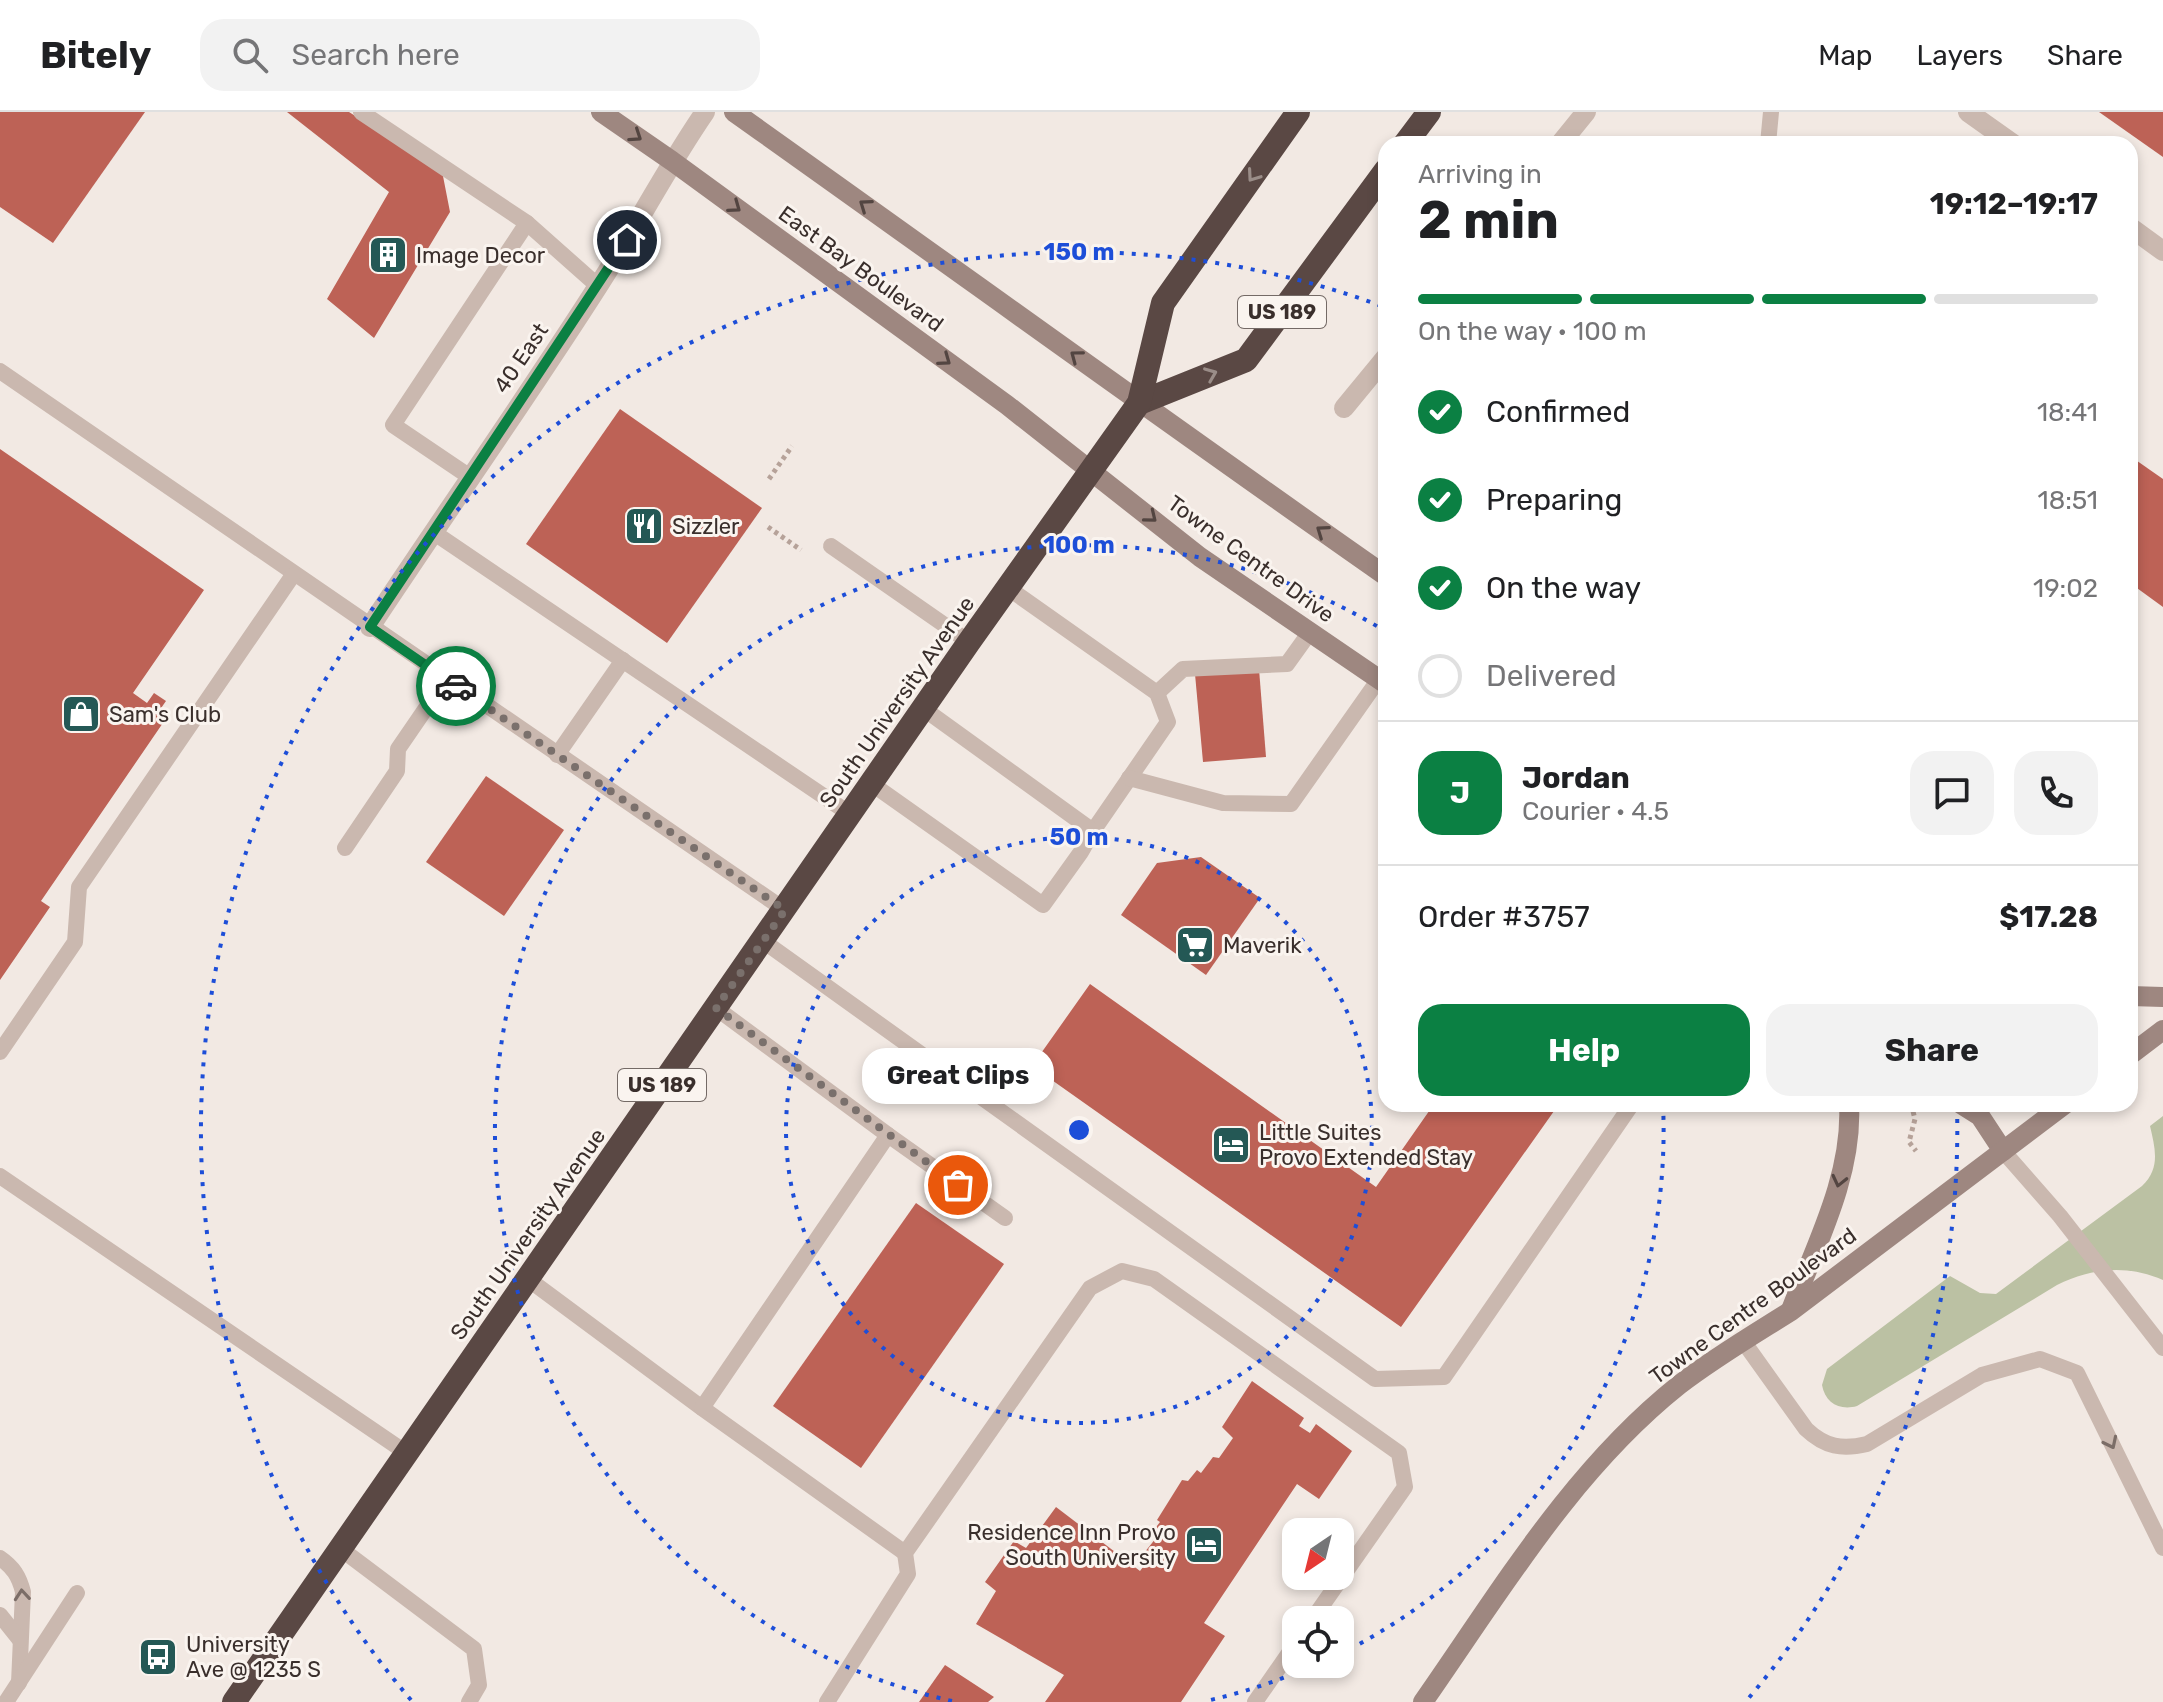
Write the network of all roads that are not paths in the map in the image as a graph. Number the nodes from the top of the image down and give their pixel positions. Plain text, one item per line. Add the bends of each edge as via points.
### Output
1 (361, 112) edge
2 (601, 112) edge
3 (705, 112) edge
4 (734, 112) edge
5 (1298, 112) edge
6 (1429, 112) edge
7 (1586, 112) edge
8 (1771, 112) edge
9 (1968, 112) edge
10 (1411, 136) edge
11 (1566, 136) edge
12 (1769, 136) edge
13 (2002, 136) edge
14 (672, 161) junction
15 (1378, 181) edge
16 (527, 223) junction
17 (2138, 233) edge
18 (2163, 251) edge
19 (598, 286) junction
20 (1378, 367) edge
21 (0, 371) edge
22 (1139, 403) junction
23 (1344, 408) dead end
24 (1091, 468) junction
25 (470, 477) junction
26 (433, 532) junction
27 (831, 546) dead end
28 (1378, 570) edge
29 (293, 575) junction
30 (1008, 588) junction
31 (370, 627) junction
32 (1310, 632) junction
33 (969, 642) junction
34 (623, 660) junction
35 (1378, 678) edge
36 (446, 679) junction
37 (1378, 688) edge
38 (1157, 693) junction
39 (924, 709) junction
40 (557, 755) junction
41 (1129, 778) junction
42 (872, 784) junction
43 (850, 814) junction
44 (1093, 831) junction
45 (345, 848) dead end
46 (785, 910) junction
47 (763, 941) junction
48 (2138, 996) edge
49 (2163, 997) edge
50 (716, 1008) junction
51 (2163, 1030) edge
52 (2138, 1049) edge
53 (0, 1052) edge
54 (1626, 1112) edge
55 (1849, 1112) edge
56 (1980, 1112) edge
57 (2054, 1112) edge
58 (888, 1135) junction
59 (2003, 1151) junction
60 (0, 1176) edge
61 (1005, 1218) dead end
62 (528, 1279) junction
63 (1791, 1311) junction
64 (1743, 1341) junction
65 (2163, 1348) edge
66 (702, 1408) junction
67 (408, 1454) junction
68 (2163, 1548) edge
69 (341, 1549) junction
70 (905, 1553) junction
71 (0, 1558) edge
72 (77, 1593) dead end
73 (1322, 1606) edge
74 (0, 1615) edge
75 (20, 1640) junction
76 (1282, 1663) edge
77 (19, 1683) junction
78 (6, 1702) edge
79 (234, 1702) edge
80 (469, 1702) edge
81 (827, 1702) edge
82 (1255, 1702) edge
83 (1423, 1702) edge

1 - 16 lane
2 -> 14 street, East Bay Boulevard
3 - 14 street, 40 East
22 -> 4 street
5 -> 22 highway, South University Avenue / US 189 via 1163,303
6 - 10 highway
7 - 11 street
8 - 12 lane
9 - 13 street
14 - 19 street, 40 East
14 -> 24 street, East Bay Boulevard
22 -> 15 highway, US 189 via 1246,360
16 - 19 lane
16 - 25 lane via 393,425
17 - 18 street
19 - 25 street, 40 East
20 - 23 street
21 - 29 lane
22 - 24 highway, South University Avenue / US 189
28 -> 22 street
24 - 30 highway, South University Avenue / US 189
24 -> 32 street, Towne Centre Drive via 1200,557
25 - 26 street, 40 East
26 - 31 street, 40 East
26 - 34 lane
27 - 33 lane
29 - 31 lane
29 - 53 lane via 79,887 75,942
30 - 33 highway, South University Avenue / US 189
30 - 38 lane
31 - 36 lane
32 - 35 street, Towne Centre Drive
32 - 38 lane via 1287,664 1183,669
33 - 39 highway, South University Avenue / US 189
34 - 40 lane
34 - 43 lane
36 - 40 lane
36 - 45 lane via 398,749 397,771
37 - 41 lane via 1291,804 1223,803
38 - 41 lane via 1168,722
39 - 42 highway, South University Avenue / US 189
39 - 44 lane
40 - 46 lane
41 - 44 lane
42 - 43 highway, South University Avenue / US 189
42 - 44 lane via 1043,905
43 - 46 highway, South University Avenue / US 189
46 - 47 highway, South University Avenue / US 189
47 - 50 highway, South University Avenue / US 189
47 - 54 lane via 1375,1379 1444,1377
48 - 49 street
50 - 58 lane
50 - 62 highway, South University Avenue / US 189
51 - 52 street
55 -> 63 street via 1836,1194
56 - 59 street
57 - 59 street, Towne Centre Boulevard
58 - 61 lane
58 - 66 lane
59 - 63 street, Towne Centre Boulevard
59 - 65 lane
60 - 67 lane
62 - 66 lane
62 - 67 highway, South University Avenue / US 189
63 - 64 street, Towne Centre Boulevard
64 -> 68 lane via 1806,1429 1833,1447 1867,1444 1982,1375 2040,1359 2077,1373
64 - 83 street, Towne Centre Boulevard via 1678,1386 1580,1483
66 - 70 lane
67 - 69 highway, South University Avenue / US 189
69 - 79 highway, South University Avenue / US 189
69 - 80 lane via 474,1649 479,1685
70 - 73 lane via 1090,1288 1122,1271 1154,1279 1399,1453 1405,1487
70 - 81 lane via 908,1574
75 -> 71 lane via 20,1580
72 - 77 lane
74 - 75 lane
75 - 77 lane
76 - 82 lane
77 - 78 lane

